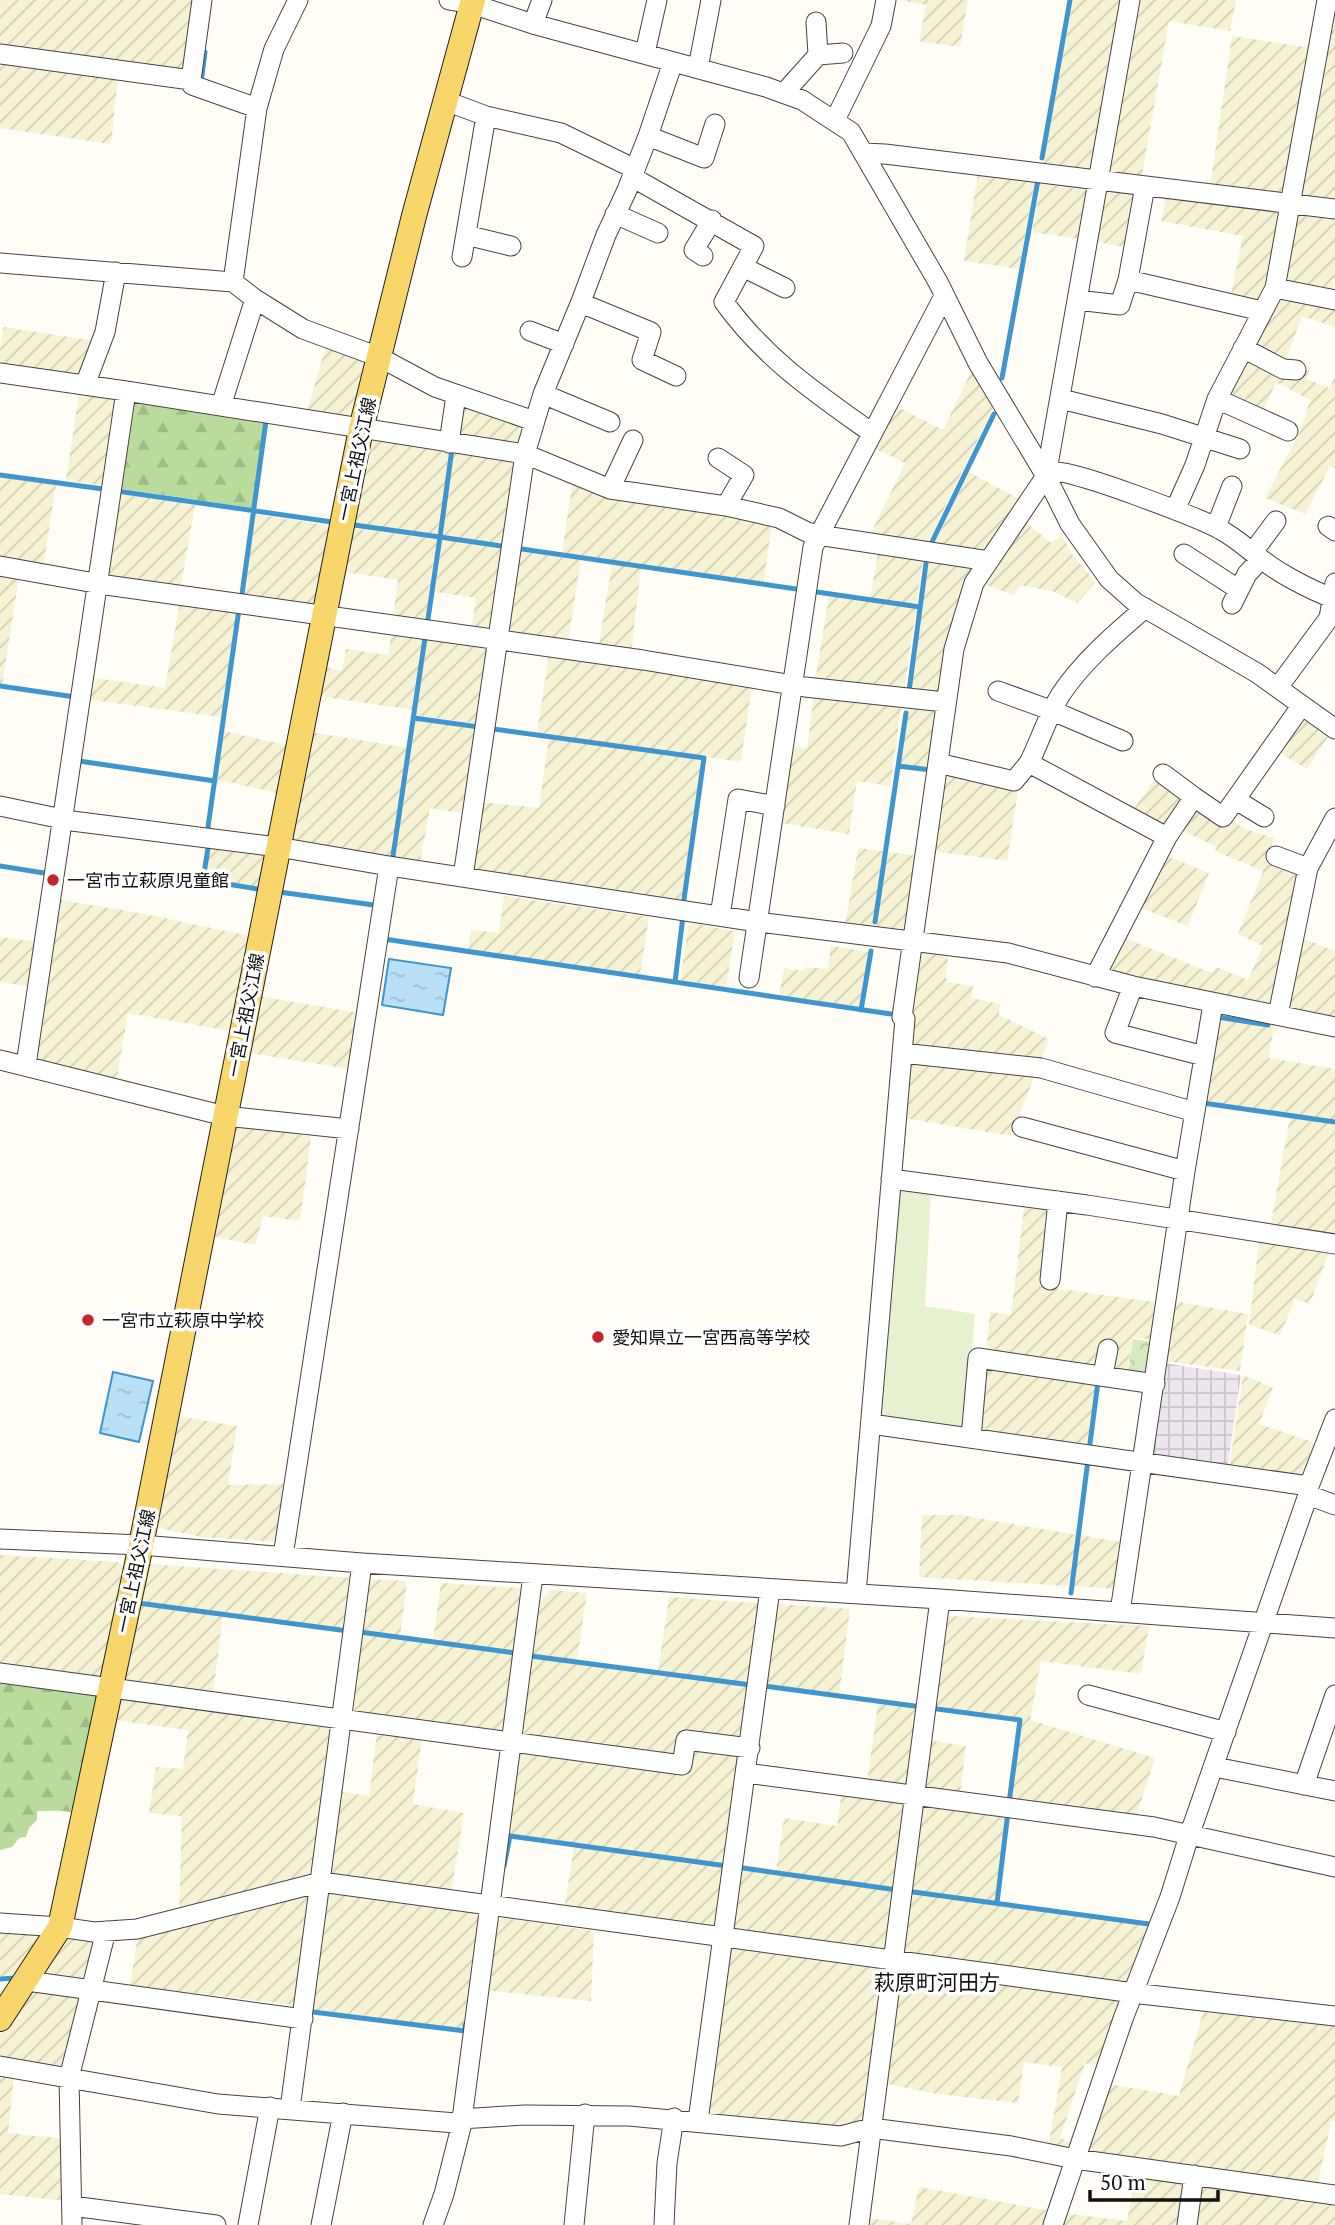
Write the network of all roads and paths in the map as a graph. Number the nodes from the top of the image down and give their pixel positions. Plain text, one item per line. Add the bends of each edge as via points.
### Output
1 (202, 0) edge
2 (298, 0) edge
3 (542, 0) edge
4 (657, 0) edge
5 (711, 0) edge
6 (886, 0) edge
7 (1130, 0) edge
8 (1327, 0) edge
9 (464, 1) edge
10 (816, 22) dead end
11 (533, 24) junction
12 (645, 53) junction
13 (843, 53) dead end
14 (0, 54) edge
15 (818, 55) junction
16 (673, 62) junction
17 (698, 68) junction
18 (191, 80) junction
19 (784, 93) junction
20 (446, 101) junction
21 (257, 108) junction
22 (486, 116) junction
23 (835, 120) junction
24 (715, 124) dead end
25 (648, 136) junction
26 (863, 153) junction
27 (634, 173) junction
28 (1097, 181) junction
29 (1145, 186) junction
30 (1290, 204) junction
31 (1335, 209) edge
32 (615, 215) junction
33 (712, 220) junction
34 (658, 233) dead end
35 (466, 235) junction
36 (511, 246) dead end
37 (703, 256) dead end
38 (461, 257) dead end
39 (0, 263) edge
40 (743, 267) junction
41 (116, 272) junction
42 (1128, 280) junction
43 (233, 282) junction
44 (785, 288) dead end
45 (1275, 288) junction
46 (944, 296) junction
47 (255, 299) junction
48 (1077, 300) junction
49 (1335, 300) edge
50 (581, 303) junction
51 (1262, 311) junction
52 (530, 331) dead end
53 (564, 344) junction
54 (1243, 348) junction
55 (379, 357) junction
56 (1296, 370) dead end
57 (0, 373) edge
58 (676, 376) dead end
59 (85, 385) junction
60 (126, 391) junction
61 (543, 394) junction
62 (456, 395) junction
63 (1061, 399) junction
64 (1217, 399) junction
65 (221, 406) junction
66 (534, 421) junction
67 (610, 422) dead end
68 (361, 429) junction
69 (1288, 431) dead end
70 (872, 433) junction
71 (1203, 436) junction
72 (634, 440) dead end
73 (449, 443) junction
74 (1240, 449) dead end
75 (525, 454) junction
76 (718, 458) dead end
77 (1045, 476) junction
78 (1232, 486) dead end
79 (610, 489) junction
80 (726, 506) junction
81 (1175, 510) junction
82 (1276, 521) dead end
83 (1216, 527) junction
84 (818, 535) junction
85 (1184, 554) dead end
86 (1257, 555) junction
87 (989, 561) junction
88 (0, 566) edge
89 (96, 583) junction
90 (1334, 593) edge
91 (1145, 608) junction
92 (325, 616) junction
93 (497, 641) junction
94 (792, 684) junction
95 (1279, 686) junction
96 (998, 691) dead end
97 (945, 702) junction
98 (1303, 705) junction
99 (1053, 711) junction
100 (1335, 729) edge
101 (1123, 741) dead end
102 (938, 763) junction
103 (1029, 764) junction
104 (1163, 774) dead end
105 (1194, 797) junction
106 (1236, 800) junction
107 (0, 806) edge
108 (775, 806) junction
109 (1264, 817) dead end
110 (61, 818) junction
111 (1335, 818) edge
112 (1167, 837) junction
113 (278, 847) junction
114 (1276, 856) dead end
115 (389, 866) junction
116 (1308, 868) junction
117 (463, 877) junction
118 (719, 916) junction
119 (758, 922) junction
120 (912, 942) junction
121 (1095, 977) junction
122 (749, 978) dead end
123 (1133, 986) junction
124 (1213, 1003) junction
125 (1278, 1015) junction
126 (1335, 1027) edge
127 (902, 1053) junction
128 (1205, 1056) junction
129 (0, 1060) edge
130 (26, 1065) junction
131 (1195, 1112) junction
132 (225, 1116) junction
133 (1022, 1128) dead end
134 (349, 1129) junction
135 (1185, 1171) junction
136 (891, 1179) junction
137 (1058, 1201) junction
138 (1178, 1219) junction
139 (1335, 1244) edge
140 (1050, 1280) dead end
141 (1108, 1349) dead end
142 (1103, 1375) junction
143 (1155, 1384) junction
144 (1335, 1419) edge
145 (871, 1424) junction
146 (971, 1438) junction
147 (1331, 1444) edge
148 (1143, 1464) junction
149 (1309, 1491) junction
150 (1335, 1505) edge
151 (0, 1539) edge
152 (141, 1545) junction
153 (283, 1556) junction
154 (362, 1563) junction
155 (533, 1575) junction
156 (770, 1589) junction
157 (856, 1594) junction
158 (940, 1599) junction
159 (1120, 1612) junction
160 (1264, 1624) junction
161 (1335, 1628) edge
162 (0, 1672) edge
163 (111, 1688) junction
164 (1088, 1695) dead end
165 (1335, 1695) edge
166 (342, 1719) junction
167 (1226, 1732) junction
168 (510, 1741) junction
169 (750, 1748) junction
170 (1215, 1767) junction
171 (746, 1773) junction
172 (1304, 1785) junction
173 (1335, 1791) edge
174 (916, 1795) junction
175 (1189, 1836) junction
176 (1335, 1867) edge
177 (321, 1882) junction
178 (489, 1905) junction
179 (0, 1923) edge
180 (60, 1927) junction
181 (106, 1931) junction
182 (724, 1937) junction
183 (894, 1959) junction
184 (27, 1981) junction
185 (92, 1989) junction
186 (1133, 1992) junction
187 (1335, 2016) edge
188 (303, 2018) junction
189 (0, 2019) edge
190 (0, 2066) edge
191 (69, 2078) junction
192 (270, 2107) junction
193 (290, 2109) junction
194 (343, 2113) junction
195 (585, 2114) junction
196 (674, 2118) junction
197 (460, 2119) junction
198 (698, 2121) junction
199 (871, 2128) junction
200 (1075, 2159) junction
201 (1194, 2175) junction
202 (1335, 2195) edge
203 (72, 2215) edge
204 (216, 2225) edge
205 (248, 2225) edge
206 (321, 2225) edge
207 (433, 2225) edge
208 (575, 2225) edge
209 (664, 2225) edge
210 (859, 2225) edge
211 (1053, 2225) edge
212 (1187, 2225) edge

1 - 18 street
2 - 21 street via 274,49
3 - 11 street
4 - 12 street
5 - 17 street
6 - 23 street via 881,26
7 - 28 street
8 - 30 street
9 - 11 street
9 - 20 main road, 一宮上祖父江線
10 - 15 street
11 - 12 street
12 - 16 street
13 - 15 street
14 - 18 street
15 - 19 street
16 - 17 street
16 - 25 street
17 - 19 street
18 - 21 street via 192,85
19 - 23 street
20 - 22 street
20 - 55 main road, 一宮上祖父江線
21 - 43 street
22 - 27 street via 561,133
22 - 35 street
23 - 26 street via 851,132
24 - 25 street via 704,158
25 - 27 street
26 - 28 street
26 - 46 street
27 - 32 street
27 - 33 street
28 - 29 street
28 - 48 street
29 - 30 street
29 - 42 street
30 - 31 street
30 - 45 street
32 - 34 street
32 - 50 street
33 - 37 street via 694,250
33 - 40 street via 754,246
35 - 36 street
35 - 38 street
39 - 41 street
40 - 44 street
40 - 70 street via 724,302 740,324 796,380
41 - 43 street
41 - 59 street via 105,332
42 - 48 street via 1120,305
42 - 51 street
43 - 47 street
45 - 49 street
45 - 51 street
46 - 70 street
46 - 77 street
47 - 55 street via 303,329
47 - 65 street
48 - 63 street
50 - 53 street
50 - 58 street via 651,332 642,360
51 - 54 street
52 - 53 street
53 - 61 street
54 - 56 street via 1283,369
54 - 64 street
55 - 62 street
55 - 68 main road, 一宮上祖父江線
57 - 59 street
59 - 60 street
60 - 65 street
60 - 89 street
61 - 66 street
61 - 67 street
62 - 66 street
62 - 73 street
63 - 71 street
63 - 77 street
64 - 69 street
64 - 71 street
65 - 68 street
66 - 75 street
68 - 73 street
68 - 92 main road, 一宮上祖父江線
70 - 84 street
71 - 74 street
71 - 81 street
72 - 79 street
73 - 75 street
75 - 79 street
75 - 93 street
76 - 80 street via 744,475
77 - 81 street via 1056,471 1082,477
77 - 87 street
77 - 91 street via 1070,524 1109,579
78 - 83 street
79 - 80 street
80 - 84 street via 779,518
81 - 83 street
82 - 86 street
83 - 86 street
84 - 87 street
84 - 94 street
85 - 86 street via 1235,596
86 - 90 street via 1322,595
87 - 97 street via 974,583 954,649
88 - 89 street
89 - 92 street
89 - 110 street
90 - 95 street via 1329,618
91 - 95 street
91 - 99 street via 1082,668
92 - 93 street
92 - 113 main road, 一宮上祖父江線
93 - 94 street
93 - 117 street
94 - 97 street
94 - 108 street
95 - 98 street
96 - 99 street
97 - 102 street
98 - 100 street
98 - 106 street
99 - 101 street
99 - 103 street
102 - 103 street via 1014,781
102 - 120 street
103 - 112 street
104 - 105 street
105 - 106 street via 1223,817
105 - 112 street
106 - 109 street
107 - 110 street
108 - 118 street via 738,799
108 - 119 street
110 - 113 street
110 - 130 street
111 - 116 street
112 - 121 street
113 - 115 street
113 - 132 main road, 一宮上祖父江線
114 - 116 street
115 - 117 street
115 - 134 street
116 - 125 street
117 - 118 street
118 - 119 street
119 - 120 street
119 - 122 street
120 - 121 street via 1008,953
120 - 127 street
121 - 123 street
123 - 124 street
123 - 128 street via 1115,1033
124 - 125 street
124 - 128 street
125 - 126 street
127 - 131 street via 1041,1068
127 - 136 street
128 - 131 street
129 - 130 street
130 - 132 street
131 - 135 street
132 - 134 street
132 - 152 main road, 一宮上祖父江線
133 - 135 street
134 - 153 street
135 - 138 street
136 - 137 street
136 - 145 street
137 - 138 street
137 - 140 street
138 - 139 street
138 - 143 street
141 - 142 street
142 - 143 street
142 - 146 street via 978,1358
143 - 148 street
144 - 147 street
145 - 146 street
145 - 157 street
146 - 148 street
147 - 149 street
148 - 149 street
148 - 159 street
149 - 150 street
149 - 160 street
151 - 152 street
152 - 153 street
152 - 163 main road, 一宮上祖父江線
153 - 154 street
154 - 155 street
154 - 166 street
155 - 156 street
155 - 168 street
156 - 157 street
156 - 169 street
157 - 158 street
158 - 159 street
158 - 174 street
159 - 160 street
160 - 161 street
160 - 167 street
162 - 163 street
163 - 166 street
163 - 180 main road, 一宮上祖父江線
164 - 167 street
165 - 172 street
166 - 168 street
166 - 177 street
167 - 170 street
168 - 169 street via 681,1765 685,1740
168 - 178 street
169 - 171 street
170 - 172 street
170 - 175 street
171 - 174 street
171 - 182 street
172 - 173 street
174 - 175 street via 1154,1827
174 - 183 street
175 - 176 street
175 - 186 street
177 - 178 street
177 - 181 street via 137,1929
177 - 188 street
178 - 182 street
178 - 197 street
179 - 180 street
180 - 181 street
180 - 184 main road, 一宮上祖父江線
181 - 185 street
182 - 183 street
182 - 198 street
183 - 186 street
183 - 199 street
184 - 185 street
184 - 189 main road, 一宮上祖父江線
185 - 188 street
185 - 191 street
186 - 187 street
186 - 200 street
188 - 193 street
190 - 191 street
191 - 192 street via 218,2104
191 - 203 street
192 - 193 street
192 - 205 street
193 - 194 street
194 - 197 street via 456,2123
194 - 206 street
195 - 196 street
195 - 197 street
195 - 208 street
196 - 198 street
196 - 209 street
197 - 207 street
198 - 199 street via 841,2136
199 - 200 street
199 - 210 street
200 - 201 street
200 - 211 street
201 - 202 street
201 - 212 street
203 - 204 street

